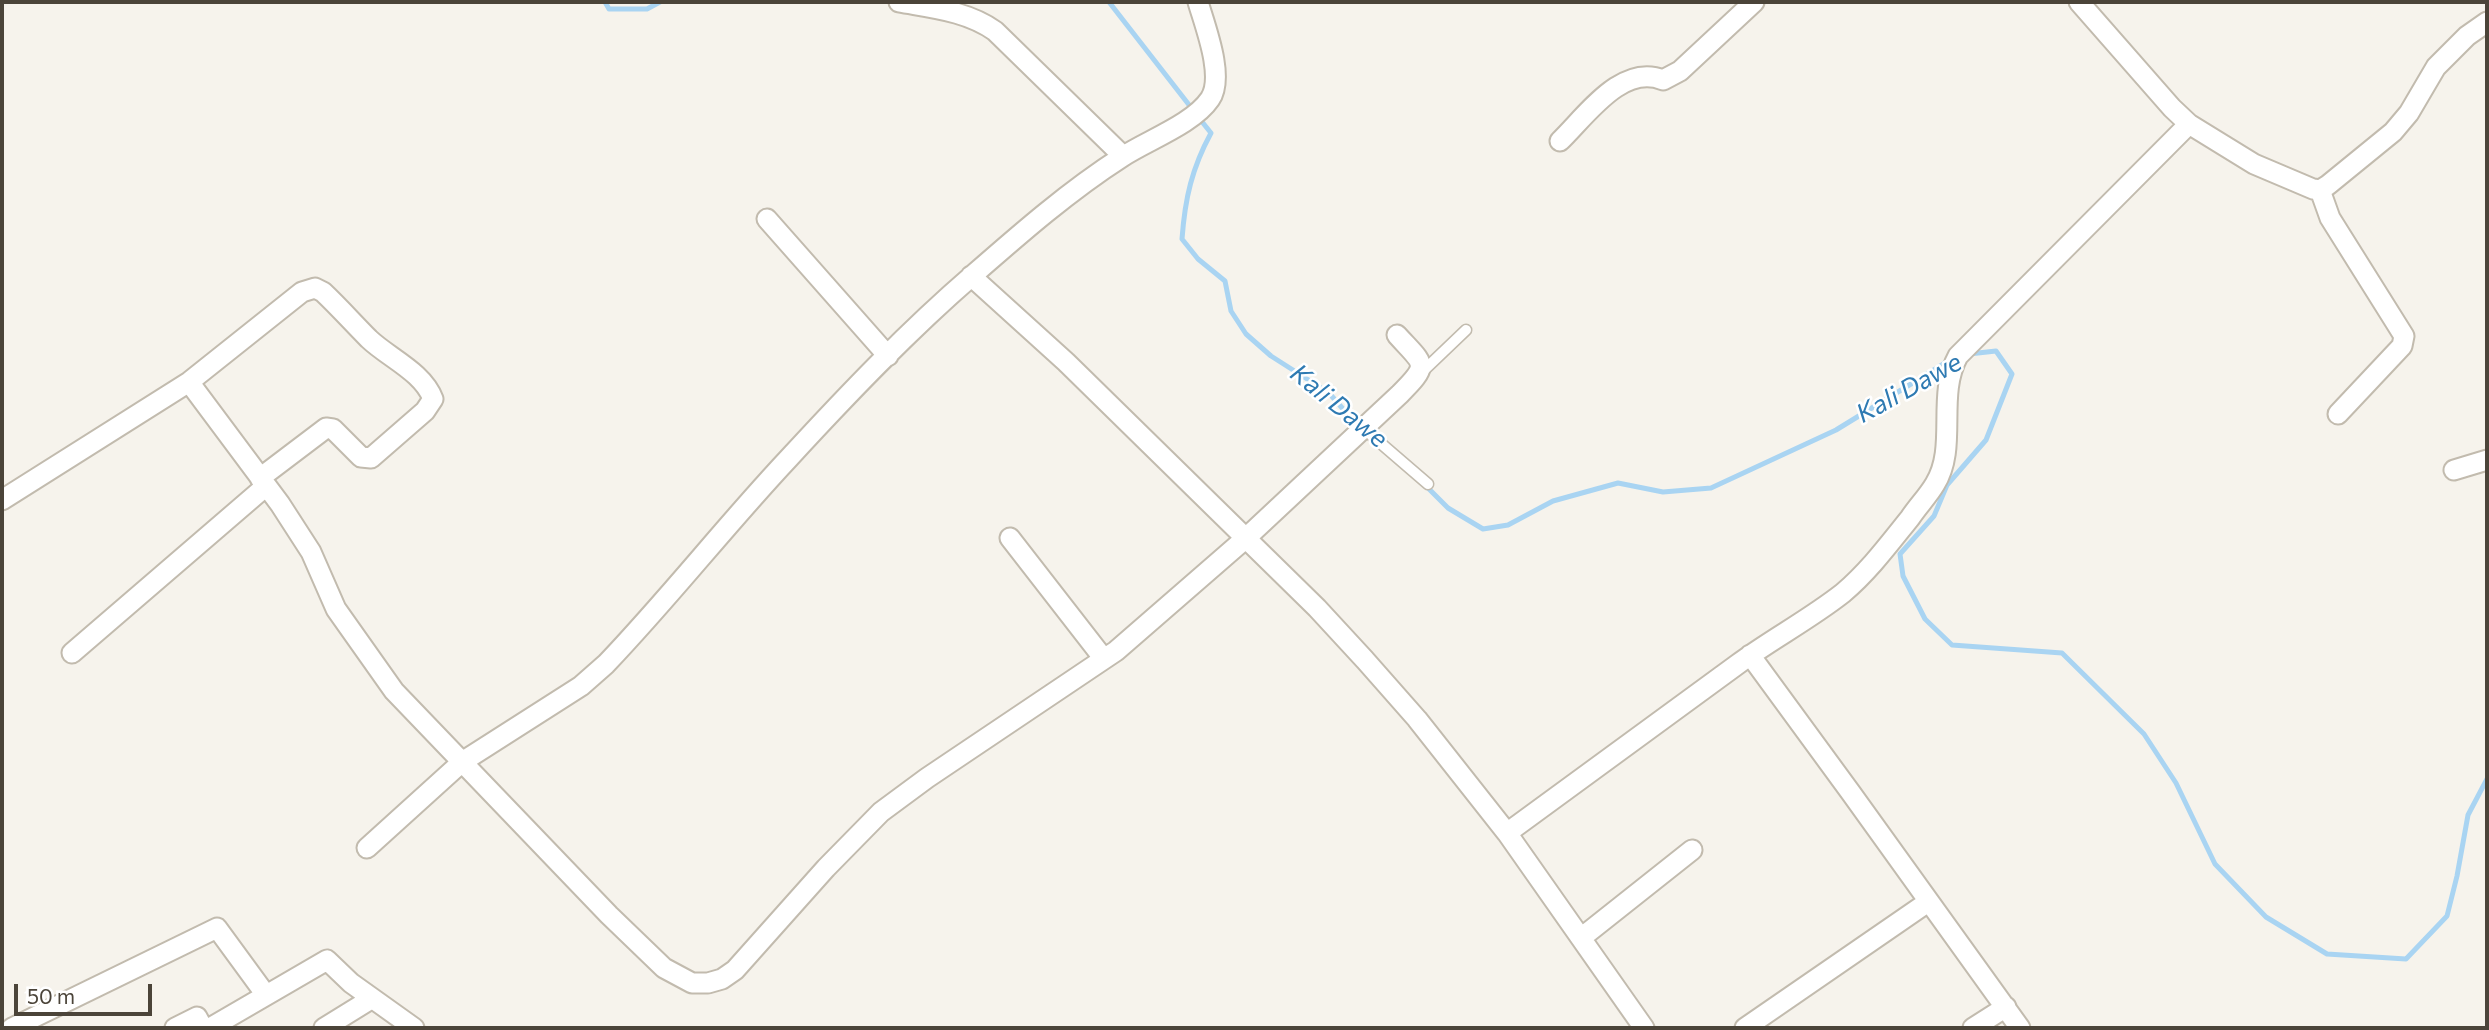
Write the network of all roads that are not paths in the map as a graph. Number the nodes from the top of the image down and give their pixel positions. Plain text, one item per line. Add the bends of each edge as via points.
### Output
1 (899, 2) edge
2 (1198, 2) edge
3 (1754, 2) edge
4 (2079, 2) edge
5 (2484, 31) edge
6 (2189, 124) junction
7 (1560, 141) dead end
8 (1123, 156) junction
9 (2320, 190) junction
10 (767, 219) dead end
11 (971, 276) junction
12 (1466, 330) dead end
13 (1397, 335) dead end
14 (888, 356) junction
15 (1420, 373) junction
16 (189, 382) junction
17 (2338, 414) dead end
18 (1363, 428) junction
19 (2487, 460) edge
20 (2454, 470) dead end
21 (263, 482) junction
22 (1428, 484) dead end
23 (2, 500) edge
24 (1010, 538) dead end
25 (1246, 538) junction
26 (72, 653) dead end
27 (1750, 655) junction
28 (1104, 659) junction
29 (462, 762) junction
30 (1507, 833) junction
31 (367, 848) dead end
32 (1692, 850) dead end
33 (1928, 902) junction
34 (1580, 937) junction
35 (266, 995) junction
36 (371, 999) junction
37 (2006, 1007) junction
38 (12, 1028) edge
39 (175, 1028) edge
40 (203, 1028) edge
41 (210, 1028) edge
42 (324, 1028) edge
43 (414, 1028) edge
44 (1644, 1028) edge
45 (1745, 1028) edge
46 (1973, 1028) edge
47 (2020, 1028) edge

1 - 8 street via 981,21
2 - 8 street via 1208,33 1215,90 1205,106 1186,120
3 - 7 street via 1681,71 1663,80 1644,75 1621,84
4 - 6 street
5 - 9 street via 2451,50 2393,132
6 - 9 street via 2254,164
6 - 27 street via 1967,344 1951,368 1947,387 1942,471 1889,546 1844,592
8 - 11 street via 1073,191
9 - 17 street via 2330,218 2404,336 2402,345
10 - 14 street
11 - 14 street
11 - 25 street
12 - 15 lane
13 - 15 street via 1420,361
14 - 29 street via 788,459 606,664 580,686
15 - 18 street
16 - 21 street
16 - 21 street via 302,292 315,288 430,393 433,399 425,411 371,458 361,457 333,429 326,428
16 - 23 street
18 - 22 lane
18 - 25 street
19 - 20 street
21 - 26 street
21 - 29 street via 311,552 336,609 370,661
24 - 28 street
25 - 28 street
25 - 30 street via 1365,660
27 - 30 street
27 - 33 street
28 - 29 street via 902,795 859,833 735,970 708,984 692,983 664,968
29 - 31 street
30 - 34 street
32 - 34 street
33 - 37 street
33 - 45 street
34 - 44 street
35 - 36 street via 327,960
35 - 38 street via 217,928
35 - 41 street
36 - 42 street
36 - 43 street
37 - 46 street
37 - 47 street
39 - 40 street via 197,1017

